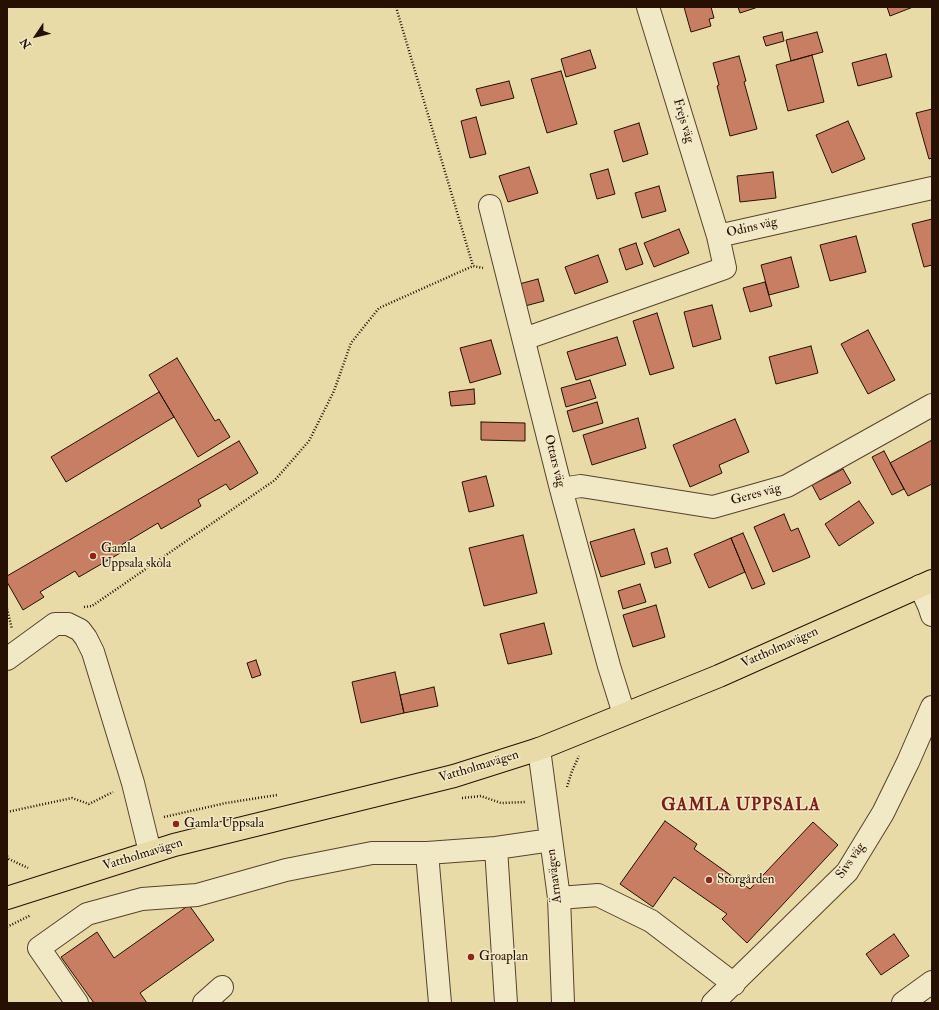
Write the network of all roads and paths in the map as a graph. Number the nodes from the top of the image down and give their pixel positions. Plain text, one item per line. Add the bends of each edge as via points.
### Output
1 (396, 7) edge
2 (648, 7) edge
3 (932, 188) edge
4 (490, 206) dead end
5 (718, 236) junction
6 (473, 266) junction
7 (509, 280) junction
8 (524, 338) junction
9 (932, 405) edge
10 (561, 489) junction
11 (926, 584) edge
12 (92, 606) dead end
13 (932, 615) edge
14 (7, 659) edge
15 (932, 707) edge
16 (624, 714) junction
17 (539, 749) junction
18 (584, 753) dead end
19 (133, 783) junction
20 (546, 798) junction
21 (455, 799) dead end
22 (7, 812) edge
23 (551, 840) junction
24 (496, 848) junction
25 (150, 852) junction
26 (427, 853) junction
27 (9, 893) edge
28 (559, 898) junction
29 (36, 912) dead end
30 (7, 927) edge
31 (932, 982) edge
32 (734, 984) junction
33 (222, 986) dead end
34 (77, 1003) edge
35 (204, 1003) edge
36 (440, 1003) edge
37 (506, 1003) edge
38 (563, 1003) edge
39 (713, 1003) edge
40 (903, 1003) edge

1 - 6 path
2 - 5 street, Frejs väg
3 - 5 street, Odins väg
4 - 7 street, Ottars väg
5 - 8 street, Odins väg via 725,268
6 - 7 path via 494,271
6 - 12 path via 379,308 351,343 334,391 309,440 275,480
7 - 8 street, Ottars väg
8 - 10 street, Ottars väg
9 - 10 street, Geres väg via 787,486 713,506 581,486
10 - 16 street, Ottars väg
11 - 13 street
11 - 16 main road, Vattholmavägen via 719,676
14 - 19 street via 55,624 68,624 80,630 93,652
15 - 32 street, Sivs väg via 883,813 847,872
16 - 17 main road, Vattholmavägen
17 - 20 street, Ärnavägen
17 - 25 main road, Vattholmavägen via 454,776
18 - 20 path via 572,771 564,798
19 - 22 path via 89,804 72,798
19 - 25 street
20 - 21 path via 501,803 481,796
20 - 23 street, Ärnavägen
23 - 24 street
23 - 28 street, Ärnavägen
24 - 26 street
24 - 37 street
25 - 27 main road, Vattholmavägen
26 - 34 street via 372,853 286,870 197,895 142,899 87,914 39,948
26 - 36 street
28 - 32 street via 598,895 651,920
28 - 38 street, Ärnavägen
29 - 30 path
31 - 40 street
32 - 39 street, Sivs väg
33 - 35 street

